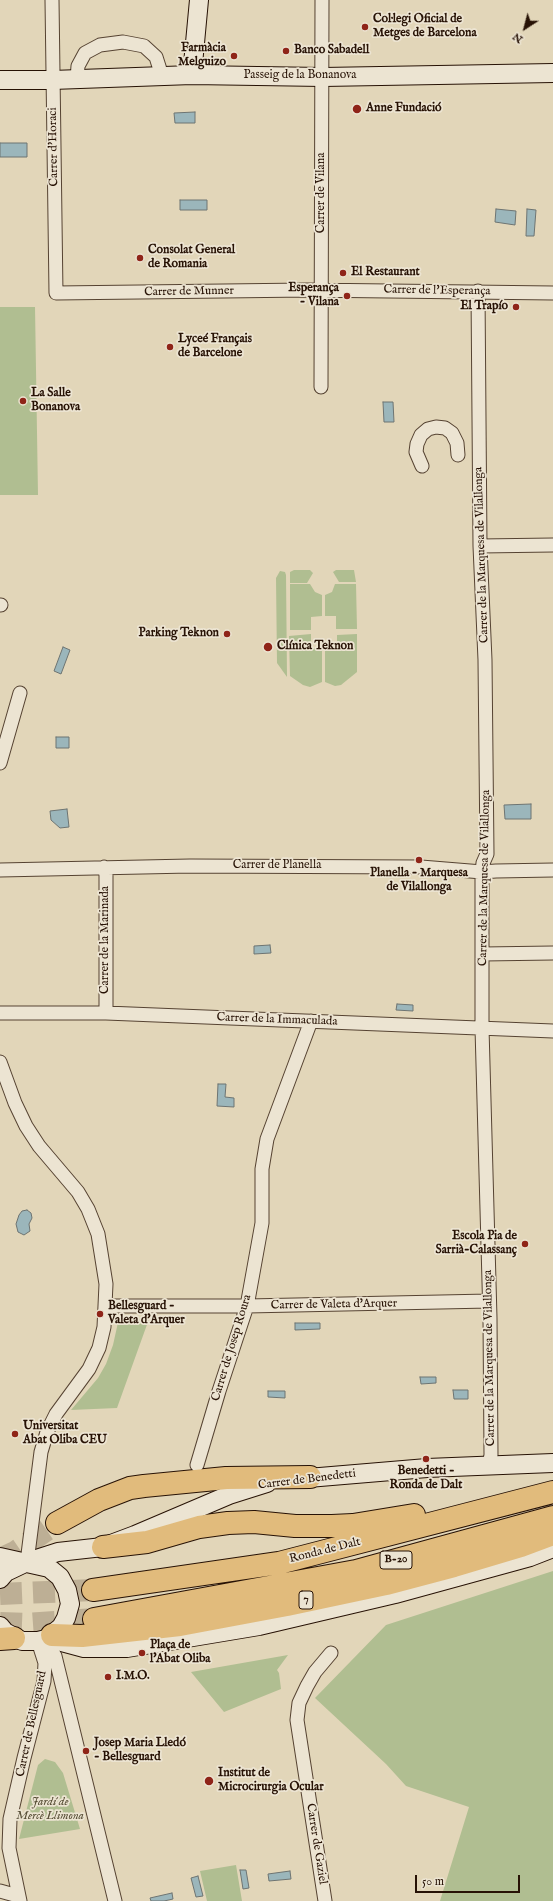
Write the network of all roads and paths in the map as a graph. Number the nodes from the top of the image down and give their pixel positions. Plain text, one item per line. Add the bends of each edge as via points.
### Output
1 (52, 0) edge
2 (199, 0) edge
3 (322, 0) edge
4 (553, 73) edge
5 (192, 75) junction
6 (162, 76) junction
7 (323, 77) junction
8 (77, 79) junction
9 (0, 80) edge
10 (52, 80) junction
11 (321, 290) junction
12 (478, 291) junction
13 (553, 293) edge
14 (56, 294) joint
15 (321, 387) dead end
16 (458, 455) dead end
17 (422, 466) dead end
18 (553, 545) edge
19 (480, 546) junction
20 (20, 693) dead end
21 (0, 763) edge
22 (104, 867) junction
23 (0, 870) edge
24 (553, 870) edge
25 (482, 872) junction
26 (553, 953) edge
27 (483, 954) junction
28 (0, 1013) edge
29 (106, 1013) junction
30 (311, 1021) junction
31 (482, 1028) junction
32 (553, 1031) edge
33 (0, 1062) edge
34 (489, 1302) junction
35 (106, 1306) junction
36 (247, 1306) junction
37 (553, 1462) edge
38 (197, 1465) dead end
39 (489, 1465) junction
40 (310, 1477) junction
41 (547, 1494) edge
42 (553, 1517) edge
43 (57, 1523) tunnel mouth
44 (553, 1534) edge
45 (103, 1547) junction
46 (553, 1548) edge
47 (0, 1557) edge
48 (27, 1562) junction
49 (0, 1579) edge
50 (93, 1590) tunnel mouth
51 (94, 1619) tunnel mouth
52 (5, 1634) edge
53 (45, 1638) junction
54 (331, 1653) dead end
55 (0, 1890) edge
56 (19, 1898) edge
57 (115, 1901) edge
58 (325, 1901) edge

1 - 10 street, Carrer d'Horaci
2 - 5 street
3 - 7 street, Carrer de Vilana
4 - 7 street, Passeig de la Bonanova
5 - 6 street, Passeig de la Bonanova
5 - 7 street, Passeig de la Bonanova
6 - 8 street, Passeig de la Bonanova
6 - 8 street via 156,57 144,46 123,42 100,45 85,53 78,66
7 - 11 street, Carrer de Vilana
8 - 10 street, Passeig de la Bonanova
9 - 10 street, Passeig de la Bonanova
10 - 14 street, Carrer d'Horaci
11 - 12 street, Carrer de l'Esperança
11 - 14 street, Carrer de Munner
11 - 15 street, Carrer de Vilana
12 - 13 street, Carrer de l'Esperança
12 - 19 street, Carrer de la Marquesa de Vilallonga
16 - 17 street via 457,442 452,433 436,426 428,429 417,444 416,452
18 - 19 street
19 - 25 street, Carrer de la Marquesa de Vilallonga via 485,660 487,854
20 - 21 street
22 - 23 street, Carrer de Planella
22 - 25 street, Carrer de Planella via 421,867
22 - 29 street, Carrer de la Marinada
24 - 25 street, Carrer de Planella
25 - 27 street, Carrer de la Marquesa de Vilallonga
26 - 27 street
27 - 31 street, Carrer de la Marquesa de Vilallonga
28 - 29 street, Carrer de la Immaculada
29 - 30 street, Carrer de la Immaculada
30 - 31 street, Carrer de la Immaculada
30 - 36 street, Carrer de Josep Roura via 267,1139 262,1170 262,1223
31 - 32 street, Carrer de la Immaculada
31 - 34 street, Carrer de la Marquesa de Vilallonga
33 - 35 street via 26,1126 88,1209 98,1234 106,1284
34 - 36 street, Carrer de Valeta d'Arquer
34 - 39 street, Carrer de la Marquesa de Vilallonga
35 - 36 street, Carrer de Valeta d'Arquer
35 - 48 street via 99,1348 89,1369 56,1414 47,1432
36 - 38 street, Carrer de Josep Roura
37 - 39 street, Carrer de Benedetti
39 - 40 street, Carrer de Benedetti
40 - 43 highway via 226,1478 130,1488 99,1500
40 - 45 street, Carrer de Benedetti via 246,1488
41 - 45 highway via 353,1525 295,1526 239,1522 214,1524 147,1542
41 - 50 highway, Ronda de Dalt / B-20 via 279,1563
42 - 51 highway, Ronda de Dalt / B-20 via 356,1571
44 - 53 highway, 7 via 454,1566 386,1584 287,1605 180,1625
45 - 48 street, Carrer de Benedetti via 58,1552
46 - 53 street via 530,1557 395,1594 259,1626 127,1648 84,1648
47 - 48 street
48 - 49 street via 6,1572
48 - 53 street via 48,1568 60,1577 67,1590 70,1604 66,1618
52 - 53 street via 30,1642
53 - 56 street, Carrer de Bellesguard via 44,1681 10,1819 9,1848
53 - 57 street via 55,1656
54 - 58 street, Carrer de Gaziel via 307,1686 299,1703 297,1720
55 - 56 street

